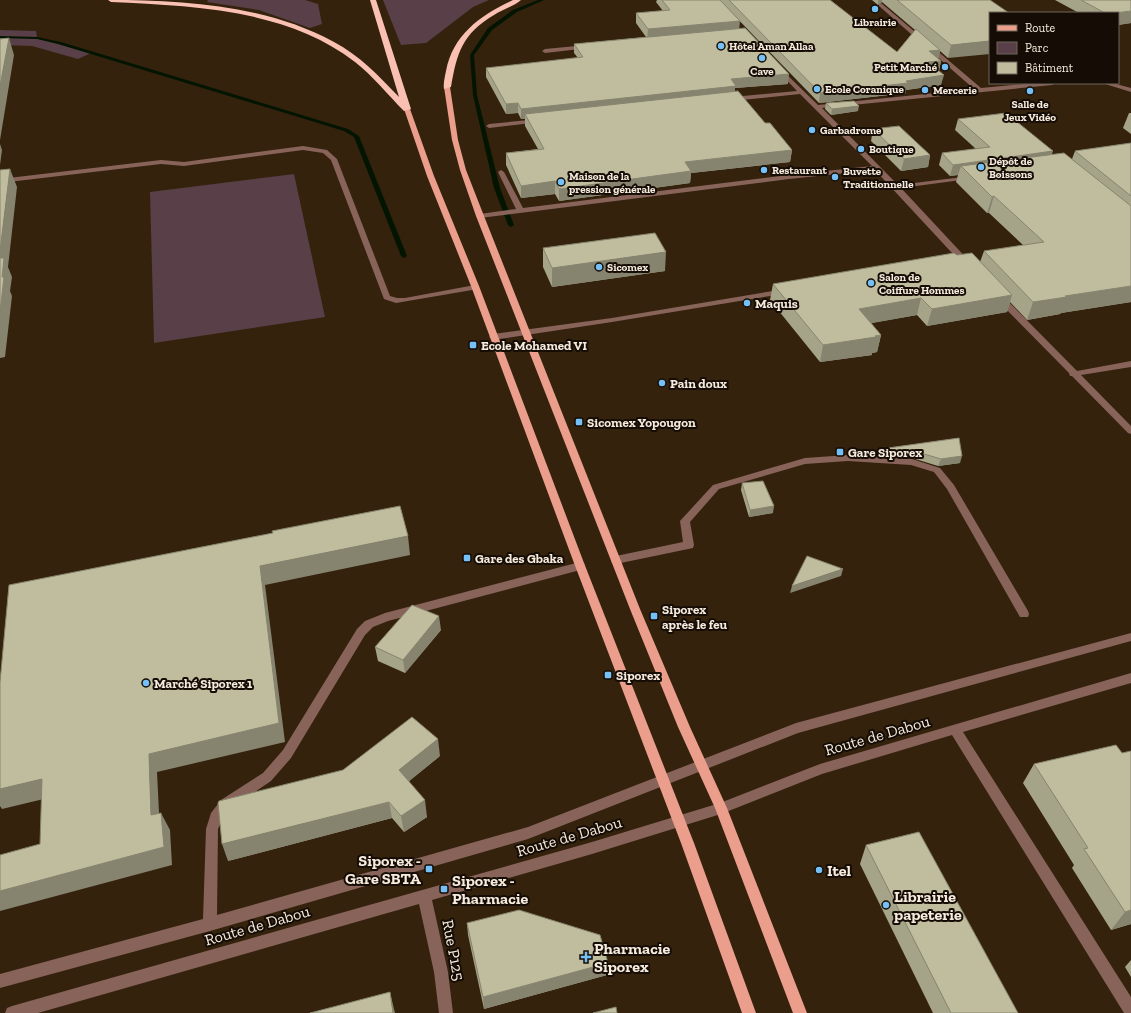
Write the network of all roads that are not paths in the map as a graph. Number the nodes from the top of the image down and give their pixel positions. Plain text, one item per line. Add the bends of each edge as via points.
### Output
1 (111, 0) edge
2 (373, 0) edge
3 (518, 0) edge
4 (881, 5) dead end
5 (591, 46) edge
6 (545, 51) dead end
7 (776, 65) edge
8 (1042, 84) edge
9 (1109, 84) edge
10 (447, 87) joint
11 (979, 90) junction
12 (1131, 90) edge
13 (802, 92) junction
14 (723, 100) edge
15 (816, 107) junction
16 (407, 109) junction
17 (550, 119) edge
18 (489, 126) dead end
19 (877, 168) junction
20 (501, 172) dead end
21 (974, 176) edge
22 (0, 181) edge
23 (896, 187) junction
24 (518, 210) junction
25 (480, 216) junction
26 (975, 273) edge
27 (475, 287) junction
28 (792, 290) edge
29 (992, 290) edge
30 (525, 332) junction
31 (493, 337) junction
32 (1131, 364) edge
33 (1073, 374) junction
34 (1131, 431) edge
35 (616, 560) junction
36 (580, 566) junction
37 (1024, 614) dead end
38 (1131, 637) edge
39 (1131, 678) edge
40 (955, 730) junction
41 (702, 766) junction
42 (664, 781) junction
43 (721, 808) junction
44 (679, 821) junction
45 (424, 895) junction
46 (210, 924) junction
47 (0, 981) edge
48 (1131, 1010) edge
49 (12, 1013) edge
50 (446, 1013) edge
51 (749, 1013) edge
52 (800, 1013) edge

1 - 16 highway via 198,7 245,14 285,24 328,41 357,60
2 - 16 highway
3 - 10 highway via 494,11 474,25 462,38 454,55
4 - 11 street
5 - 6 street
7 - 13 street
8 - 11 street
9 - 12 street
10 - 25 main road via 456,146
11 - 15 street
13 - 14 street
13 - 15 street
15 - 19 street
16 - 27 main road
17 - 18 street
19 - 23 street
19 - 24 street
20 - 24 street
21 - 23 street
22 - 27 street via 161,162 184,164 303,148 325,151 334,159 387,297 405,300
23 - 26 street via 960,262
24 - 25 street
25 - 30 main road
27 - 31 main road
28 - 30 street
29 - 33 street
30 - 31 street
30 - 35 main road
31 - 36 main road
32 - 33 street
33 - 34 street
35 - 37 street via 689,545 685,521 716,487 805,460 848,458 912,462 937,470 951,487
35 - 41 main road
36 - 42 main road
36 - 46 street via 385,617 370,624 361,632 287,754 267,777 226,804 216,818 212,829
38 - 41 street, Route de Dabou via 796,728
39 - 40 street, Route de Dabou
40 - 43 street, Route de Dabou via 820,769
40 - 48 street
41 - 42 street, Route de Dabou
41 - 43 main road
42 - 44 main road
42 - 46 street, Route de Dabou via 528,833
43 - 44 street, Route de Dabou
43 - 52 main road
44 - 45 street, Route de Dabou
44 - 51 main road
45 - 49 street, Route de Dabou
45 - 50 street, Rue P125 via 441,972
46 - 47 street, Route de Dabou

